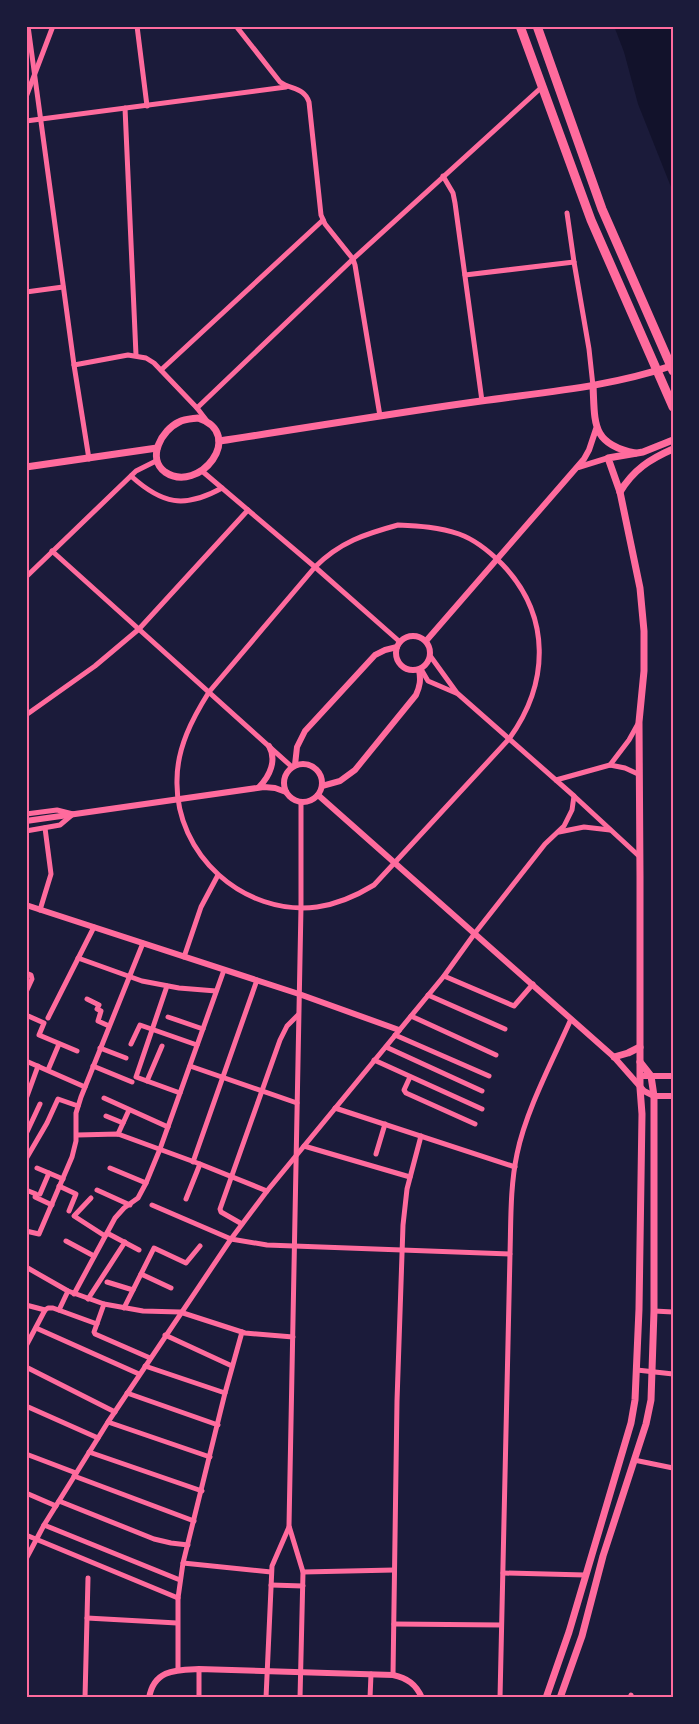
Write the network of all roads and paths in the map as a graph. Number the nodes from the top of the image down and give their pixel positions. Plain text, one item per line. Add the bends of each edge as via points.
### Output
1 (28, 26) edge
2 (53, 26) edge
3 (137, 26) edge
4 (236, 26) edge
5 (520, 26) edge
6 (537, 26) edge
7 (34, 74) junction
8 (286, 86) junction
9 (543, 86) junction
10 (26, 97) edge
11 (147, 106) junction
12 (125, 108) junction
13 (40, 119) junction
14 (26, 121) edge
15 (443, 176) junction
16 (567, 213) dead end
17 (323, 220) junction
18 (353, 259) junction
19 (574, 262) junction
20 (465, 275) junction
21 (63, 287) junction
22 (26, 292) edge
23 (136, 355) junction
24 (74, 365) junction
25 (672, 368) edge
26 (161, 370) junction
27 (657, 371) junction
28 (593, 386) junction
29 (482, 401) junction
30 (673, 407) edge
31 (197, 408) junction
32 (380, 416) junction
33 (207, 421) junction
34 (596, 429) junction
35 (673, 440) edge
36 (219, 441) junction
37 (157, 448) junction
38 (655, 448) junction
39 (673, 449) edge
40 (639, 453) junction
41 (658, 455) junction
42 (608, 458) junction
43 (89, 459) junction
44 (156, 461) junction
45 (26, 467) edge
46 (576, 468) junction
47 (202, 470) junction
48 (131, 476) junction
49 (222, 488) junction
50 (620, 492) junction
51 (248, 510) junction
52 (52, 551) junction
53 (496, 558) junction
54 (315, 567) junction
55 (26, 577) edge
56 (139, 629) junction
57 (426, 641) junction
58 (398, 645) junction
59 (430, 657) junction
60 (420, 669) junction
61 (209, 692) junction
62 (457, 693) junction
63 (26, 715) edge
64 (639, 722) junction
65 (510, 739) junction
66 (269, 746) junction
67 (610, 765) junction
68 (293, 766) junction
69 (638, 774) junction
70 (556, 780) junction
71 (322, 786) junction
72 (258, 788) junction
73 (286, 792) junction
74 (318, 795) junction
75 (574, 796) junction
76 (178, 800) junction
77 (301, 802) junction
78 (26, 814) edge
79 (72, 814) junction
80 (26, 821) edge
81 (45, 828) junction
82 (610, 830) junction
83 (26, 831) edge
84 (558, 832) junction
85 (640, 856) junction
86 (395, 863) junction
87 (218, 875) junction
88 (26, 905) edge
89 (301, 908) junction
90 (40, 910) junction
91 (94, 927) junction
92 (475, 933) junction
93 (143, 943) junction
94 (184, 957) junction
95 (78, 958) junction
96 (224, 970) junction
97 (26, 973) edge
98 (444, 976) junction
99 (129, 978) junction
100 (257, 980) junction
101 (533, 984) junction
102 (167, 986) junction
103 (216, 991) junction
104 (26, 992) edge
105 (299, 994) junction
106 (428, 995) junction
107 (88, 1000) dead end
108 (26, 1015) edge
109 (298, 1015) junction
110 (411, 1016) junction
111 (168, 1017) dead end
112 (48, 1018) dead end
113 (571, 1019) junction
114 (109, 1026) junction
115 (152, 1029) junction
116 (203, 1029) junction
117 (505, 1029) dead end
118 (397, 1032) junction
119 (59, 1044) junction
120 (131, 1044) dead end
121 (198, 1045) junction
122 (162, 1046) dead end
123 (386, 1047) junction
124 (640, 1047) junction
125 (100, 1048) junction
126 (77, 1052) dead end
127 (496, 1055) dead end
128 (614, 1057) junction
129 (126, 1058) dead end
130 (374, 1060) junction
131 (26, 1061) edge
132 (640, 1062) junction
133 (38, 1066) junction
134 (93, 1066) junction
135 (190, 1066) junction
136 (48, 1070) junction
137 (489, 1076) dead end
138 (640, 1076) junction
139 (651, 1076) junction
140 (673, 1076) edge
141 (223, 1077) junction
142 (410, 1077) junction
143 (132, 1082) dead end
144 (147, 1082) junction
145 (84, 1087) junction
146 (640, 1088) junction
147 (263, 1091) junction
148 (482, 1091) dead end
149 (180, 1093) junction
150 (654, 1096) junction
151 (673, 1096) edge
152 (26, 1098) edge
153 (104, 1098) dead end
154 (297, 1103) junction
155 (40, 1104) dead end
156 (78, 1106) junction
157 (335, 1108) junction
158 (482, 1109) dead end
159 (129, 1110) junction
160 (106, 1116) dead end
161 (123, 1123) junction
162 (385, 1124) junction
163 (475, 1124) dead end
164 (168, 1127) junction
165 (26, 1134) edge
166 (118, 1134) junction
167 (77, 1135) junction
168 (421, 1136) junction
169 (304, 1146) junction
170 (160, 1149) junction
171 (297, 1154) junction
172 (376, 1154) dead end
173 (26, 1159) edge
174 (194, 1162) junction
175 (200, 1164) junction
176 (515, 1167) junction
177 (37, 1168) dead end
178 (110, 1168) dead end
179 (49, 1173) junction
180 (232, 1177) junction
181 (410, 1177) junction
182 (63, 1179) junction
183 (146, 1183) junction
184 (60, 1186) junction
185 (26, 1190) edge
186 (97, 1190) dead end
187 (267, 1191) junction
188 (40, 1194) dead end
189 (90, 1198) dead end
190 (186, 1199) dead end
191 (130, 1204) junction
192 (52, 1205) junction
193 (152, 1205) dead end
194 (69, 1211) dead end
195 (242, 1224) junction
196 (26, 1231) edge
197 (106, 1234) junction
198 (231, 1239) junction
199 (66, 1242) dead end
200 (125, 1242) junction
201 (200, 1246) dead end
202 (295, 1247) junction
203 (139, 1250) dead end
204 (402, 1250) junction
205 (510, 1254) junction
206 (94, 1256) junction
207 (26, 1267) edge
208 (141, 1274) junction
209 (107, 1282) dead end
210 (171, 1288) dead end
211 (133, 1290) junction
212 (68, 1291) junction
213 (74, 1294) junction
214 (88, 1299) junction
215 (104, 1304) junction
216 (26, 1305) edge
217 (124, 1308) junction
218 (45, 1310) junction
219 (59, 1310) junction
220 (654, 1311) junction
221 (180, 1312) junction
222 (673, 1312) edge
223 (97, 1324) junction
224 (36, 1328) junction
225 (242, 1332) junction
226 (165, 1336) junction
227 (293, 1337) junction
228 (26, 1346) edge
229 (150, 1358) junction
230 (145, 1366) junction
231 (232, 1366) junction
232 (26, 1367) edge
233 (637, 1370) junction
234 (653, 1372) junction
235 (140, 1374) junction
236 (673, 1374) edge
237 (127, 1393) junction
238 (226, 1393) junction
239 (26, 1406) edge
240 (115, 1412) junction
241 (108, 1422) junction
242 (218, 1425) junction
243 (98, 1438) junction
244 (89, 1452) junction
245 (26, 1454) edge
246 (210, 1457) junction
247 (634, 1460) junction
248 (673, 1468) edge
249 (75, 1475) junction
250 (202, 1491) junction
251 (26, 1493) edge
252 (57, 1504) junction
253 (194, 1521) junction
254 (44, 1525) junction
255 (289, 1526) junction
256 (26, 1536) edge
257 (36, 1540) junction
258 (188, 1544) junction
259 (26, 1558) edge
260 (184, 1563) junction
261 (394, 1570) junction
262 (271, 1572) junction
263 (303, 1572) junction
264 (503, 1573) junction
265 (585, 1575) junction
266 (88, 1578) dead end
267 (180, 1580) junction
268 (271, 1585) junction
269 (303, 1586) junction
270 (178, 1598) junction
271 (87, 1618) junction
272 (178, 1623) junction
273 (394, 1624) junction
274 (501, 1624) junction
275 (199, 1669) junction
276 (178, 1670) junction
277 (267, 1671) junction
278 (300, 1672) junction
279 (371, 1674) junction
280 (393, 1675) junction
281 (84, 1698) edge
282 (149, 1698) edge
283 (199, 1698) edge
284 (266, 1698) edge
285 (300, 1698) edge
286 (370, 1698) edge
287 (422, 1698) edge
288 (500, 1698) edge
289 (546, 1698) edge
290 (560, 1698) edge

1 - 7 street
2 - 7 street
3 - 11 street
4 - 8 street
5 - 9 highway
6 - 25 highway via 602,209
7 - 10 street
7 - 13 street
8 - 11 street
8 - 17 street via 304,92 309,102
9 - 15 street
9 - 27 highway via 591,220
11 - 12 street
12 - 13 street
12 - 23 street
13 - 14 street
13 - 21 street
15 - 18 street
15 - 20 street via 453,193
16 - 19 street
17 - 18 street
17 - 26 street
18 - 31 street
18 - 32 street via 359,279
19 - 20 street
19 - 28 street
20 - 29 street
21 - 22 street
21 - 24 street
23 - 24 street
23 - 26 street via 150,360
24 - 43 street
25 - 27 main road
26 - 31 street
27 - 28 main road
27 - 30 highway
28 - 29 main road
28 - 34 main road
29 - 32 main road
31 - 33 street
32 - 36 main road
33 - 36 main road via 214,426
33 - 37 main road via 198,418 179,422 165,434
34 - 40 main road via 616,447
34 - 46 street via 589,450
35 - 38 main road
36 - 47 main road via 215,458
37 - 43 main road
37 - 44 main road
38 - 40 main road
38 - 41 main road
39 - 41 main road
40 - 42 main road
41 - 50 main road via 632,474
42 - 46 street
42 - 50 main road
43 - 45 main road
44 - 47 main road via 168,474 176,477
44 - 48 street via 142,466
46 - 53 street
47 - 49 street
48 - 49 street via 149,492 178,501 208,496
48 - 52 street
49 - 51 street
50 - 64 main road via 642,610 644,671
51 - 54 street
51 - 56 street
52 - 55 street
52 - 56 street
53 - 54 street via 459,534 434,527 398,525 343,545
53 - 57 street
53 - 65 street via 522,589 531,607 540,646 540,666 530,705
54 - 58 street
54 - 61 street
56 - 61 street
56 - 63 street via 95,666
57 - 58 street via 410,636
57 - 59 street
58 - 60 street via 396,657 401,665 409,670
58 - 68 street via 374,655 305,731
59 - 60 street
59 - 62 street
60 - 62 street via 428,681
60 - 71 street via 420,687 416,695 355,770 340,781
61 - 66 street
61 - 76 street via 183,743 178,762
62 - 65 street
64 - 67 street
64 - 69 main road
65 - 70 street
65 - 86 street
66 - 68 street
66 - 72 street via 272,765
67 - 69 street
67 - 70 street
68 - 71 street via 306,764 317,769
68 - 73 street via 284,778
69 - 85 main road
70 - 75 street
71 - 74 street
72 - 73 street via 270,787
72 - 76 street
73 - 77 street
74 - 77 street
74 - 86 street
75 - 82 street
75 - 84 street via 569,818
76 - 79 street
76 - 87 street via 196,849
77 - 89 street
78 - 79 street via 52,810
79 - 80 street
79 - 81 street via 60,825
81 - 83 street
81 - 90 street via 51,874
82 - 84 street via 584,827
82 - 85 street
84 - 92 street
85 - 124 main road
86 - 89 street via 374,885 361,893 332,904
86 - 92 street
87 - 89 street via 257,899
87 - 94 street via 201,907
88 - 90 street
89 - 105 street
90 - 91 street
91 - 93 street
91 - 95 street
92 - 98 street
92 - 101 street
93 - 94 street
93 - 99 street
94 - 96 street
95 - 99 street
95 - 112 street
96 - 100 street
96 - 103 street
97 - 104 street via 32,979
98 - 101 street via 514,1006
98 - 106 street
99 - 102 street
99 - 114 street
100 - 105 street
100 - 141 street
101 - 113 street
102 - 103 street
102 - 115 street
103 - 116 street
105 - 109 street
105 - 118 street
106 - 110 street
106 - 117 street
107 - 114 street via 99,1005 97,1009 102,1011 98,1021
108 - 119 street via 44,1023 39,1034
109 - 147 street via 283,1033
109 - 154 street
110 - 118 street
110 - 127 street
111 - 116 street
113 - 128 street
113 - 176 street via 530,1115
114 - 125 street
115 - 120 street via 139,1025
115 - 121 street
115 - 144 street via 136,1076
116 - 121 street
118 - 123 street
118 - 137 street
119 - 126 street
119 - 136 street
121 - 135 street
122 - 144 street
123 - 130 street
123 - 148 street
124 - 128 main road
124 - 132 main road
125 - 129 street
125 - 134 street
128 - 146 street
130 - 142 street
130 - 157 street
131 - 133 street
132 - 138 main road
132 - 139 main road
133 - 136 street
133 - 152 street
134 - 143 street
134 - 145 street
135 - 141 street
135 - 149 street
136 - 145 street
138 - 139 street
138 - 146 main road
139 - 140 street
139 - 150 main road
141 - 147 street
141 - 174 street
142 - 158 street
142 - 163 street via 404,1090 406,1093
144 - 149 street
145 - 156 street
146 - 150 street
146 - 233 main road
147 - 154 street
147 - 180 street
149 - 164 street
150 - 151 street
150 - 220 main road
153 - 159 street
154 - 171 street
155 - 165 street
156 - 167 street
156 - 173 street via 58,1099
157 - 162 street
157 - 169 street
159 - 161 street
159 - 164 street
160 - 161 street
161 - 166 street
162 - 168 street
162 - 172 street
164 - 170 street
166 - 167 street
166 - 170 street
167 - 182 street
168 - 176 street
168 - 181 street
169 - 171 street
169 - 181 street
170 - 174 street
170 - 183 street
171 - 187 street
171 - 202 street
174 - 175 street
175 - 180 street
175 - 190 street
176 - 205 street
177 - 179 street
178 - 183 street
179 - 182 street
179 - 188 street
180 - 187 street
180 - 195 street via 220,1210
181 - 204 street
182 - 184 street
183 - 191 street via 138,1198
184 - 192 street
184 - 194 street via 76,1194
185 - 192 street
186 - 191 street
187 - 195 street
189 - 197 street via 74,1216
191 - 197 street via 119,1213
192 - 196 street via 39,1234
193 - 198 street
195 - 198 street
197 - 200 street
197 - 206 street
198 - 202 street
198 - 221 street
199 - 206 street
200 - 203 street
200 - 214 street
201 - 208 street via 186,1263 154,1248
202 - 204 street
202 - 227 street
204 - 205 street
204 - 261 street
205 - 264 street
206 - 213 street
207 - 212 street
208 - 210 street
208 - 211 street
209 - 211 street
211 - 217 street
212 - 213 street
212 - 219 street
213 - 214 street
214 - 215 street
215 - 217 street
215 - 223 street
216 - 218 street
217 - 221 street
218 - 219 street via 51,1307
218 - 224 street
219 - 223 street
220 - 222 street
220 - 234 main road
221 - 225 street
221 - 226 street
223 - 229 street via 96,1335
224 - 228 street
224 - 235 street
225 - 227 street
225 - 231 street
226 - 229 street
226 - 231 street
227 - 255 street
229 - 230 street
230 - 235 street
230 - 238 street
231 - 238 street
232 - 240 street
233 - 234 street
233 - 265 main road via 631,1423
234 - 236 street
234 - 247 main road via 650,1408
235 - 237 street
237 - 240 street
237 - 242 street
238 - 242 street
239 - 243 street
240 - 241 street
241 - 243 street
241 - 246 street
242 - 246 street
243 - 244 street
244 - 249 street
244 - 250 street
245 - 249 street
246 - 250 street
247 - 248 street
247 - 290 main road via 582,1636
249 - 252 street
249 - 253 street
250 - 253 street
251 - 252 street
252 - 254 street
252 - 258 street via 154,1539
253 - 258 street
254 - 257 street
254 - 267 street
255 - 262 street
255 - 263 street
256 - 257 street
257 - 259 street
257 - 270 street
258 - 260 street
260 - 262 street
260 - 267 street
261 - 263 street
261 - 273 street
262 - 268 street
263 - 269 street
264 - 265 street
264 - 274 street
265 - 289 main road
266 - 271 street
267 - 270 street
268 - 269 street
268 - 277 street
269 - 278 street
270 - 272 street
271 - 272 street
271 - 281 street
272 - 276 street
273 - 274 street
273 - 280 street
274 - 288 street
275 - 276 street
275 - 277 street
275 - 283 street
276 - 282 street via 160,1676
277 - 278 street
277 - 284 street
278 - 279 street
278 - 285 street
279 - 280 street
279 - 286 street
280 - 287 street via 410,1681

